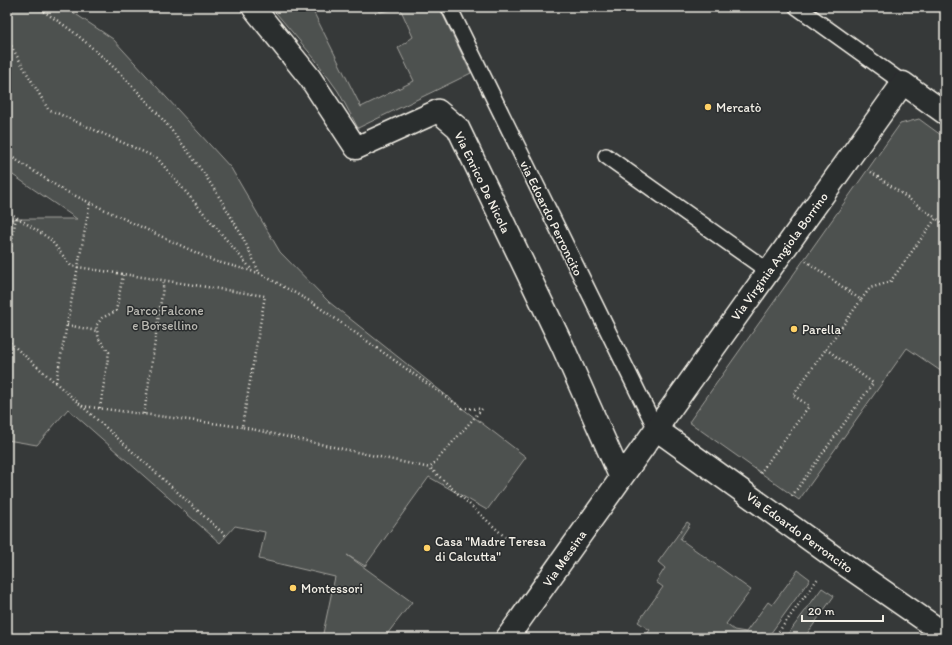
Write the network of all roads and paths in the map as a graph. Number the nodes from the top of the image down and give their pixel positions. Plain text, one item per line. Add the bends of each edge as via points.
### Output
1 (37, 7) edge
2 (253, 7) edge
3 (449, 7) edge
4 (797, 7) edge
5 (7, 39) edge
6 (903, 83) junction
7 (945, 114) edge
8 (7, 154) edge
9 (606, 156) dead end
10 (850, 157) junction
11 (90, 202) junction
12 (7, 211) edge
13 (16, 217) junction
14 (936, 218) junction
15 (945, 225) edge
16 (786, 246) junction
17 (78, 267) junction
18 (7, 270) edge
19 (253, 271) junction
20 (768, 271) junction
21 (259, 273) junction
22 (124, 275) junction
23 (164, 281) junction
24 (861, 300) junction
25 (67, 325) junction
26 (97, 330) junction
27 (7, 340) edge
28 (826, 350) junction
29 (56, 383) junction
30 (82, 406) junction
31 (100, 408) junction
32 (144, 414) junction
33 (242, 427) junction
34 (656, 429) junction
35 (430, 468) junction
36 (621, 478) junction
37 (746, 493) junction
38 (778, 517) junction
39 (226, 536) dead end
40 (505, 537) dead end
41 (834, 558) junction
42 (945, 634) edge
43 (507, 638) edge
44 (774, 638) edge

1 - 21 path via 76,34 125,78 169,126 210,183 238,229
2 - 36 street, Via Enrico De Nicola via 310,78 356,148 438,111 458,128
3 - 34 lane, via Edoardo Perroncito
4 - 6 lane
5 - 19 path via 48,109 157,158
6 - 7 street
6 - 10 street, Via Virginia Angiola Borrino
8 - 11 path via 63,190
9 - 20 lane
10 - 14 path
10 - 16 street, Via Virginia Angiola Borrino
11 - 17 path
11 - 19 path via 214,261
12 - 13 path
13 - 17 path via 50,239 70,266
13 - 18 path
14 - 15 path
14 - 24 path via 890,282 870,288
16 - 20 street, Via Virginia Angiola Borrino
16 - 24 path
17 - 22 path
17 - 25 path
19 - 21 path
20 - 34 street, Via Virginia Angiola Borrino
21 - 35 path via 313,304 462,408 482,409
22 - 23 path
22 - 26 path via 116,311 102,318 96,326
23 - 32 path
23 - 33 path via 265,296
24 - 28 path
25 - 26 path
25 - 29 path
26 - 31 path via 98,339 109,352
27 - 29 path
28 - 37 path via 793,395 809,406
28 - 38 path via 873,383
29 - 30 path
30 - 31 path
30 - 39 path
31 - 32 path
32 - 33 path
33 - 35 path
34 - 36 street, Via Virginia Angiola Borrino
34 - 37 street, Via Edoardo Perroncito
35 - 40 path
36 - 43 street, Via Messina
37 - 38 street, Via Edoardo Perroncito
38 - 41 street, Via Edoardo Perroncito
41 - 42 street, Via Edoardo Perroncito
41 - 44 path

